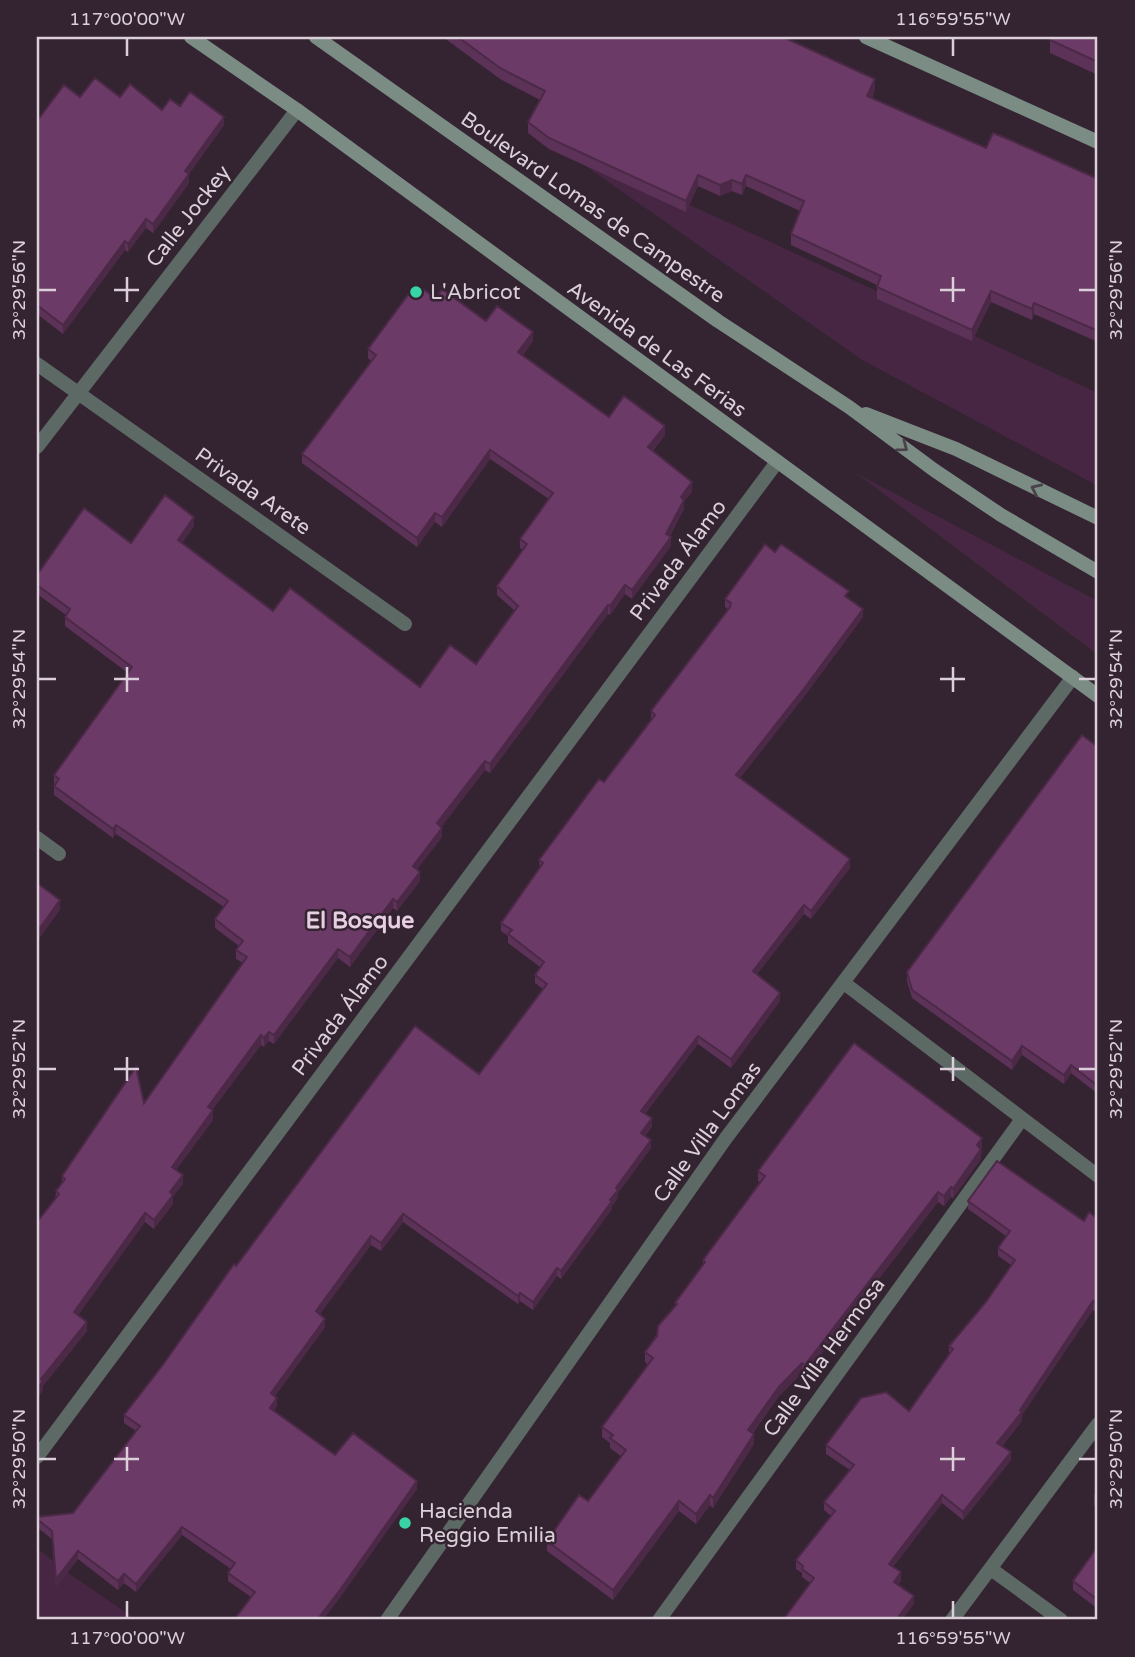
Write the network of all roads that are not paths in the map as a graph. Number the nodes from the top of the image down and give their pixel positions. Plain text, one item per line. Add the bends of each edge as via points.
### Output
1 (191, 37) edge
2 (316, 37) edge
3 (866, 37) edge
4 (297, 110) junction
5 (1098, 142) edge
6 (37, 364) edge
7 (77, 393) junction
8 (849, 407) junction
9 (37, 447) edge
10 (777, 462) junction
11 (1098, 518) edge
12 (1098, 572) edge
13 (405, 624) dead end
14 (1073, 677) junction
15 (1098, 696) edge
16 (37, 838) edge
17 (59, 854) dead end
18 (844, 983) junction
19 (1022, 1119) junction
20 (1098, 1177) edge
21 (1098, 1424) edge
22 (37, 1457) edge
23 (991, 1569) junction
24 (387, 1620) edge
25 (659, 1620) edge
26 (952, 1620) edge
27 (1061, 1620) edge

1 - 4 main road, Avenida de Las Ferias
2 - 8 main road, Boulevard Lomas de Campestre via 718,321
3 - 5 main road
4 - 7 street, Calle Jockey
4 - 10 main road, Avenida de Las Ferias
6 - 7 street, Privada Arete
7 - 9 street, Calle Jockey
7 - 13 street, Privada Arete
11 -> 8 main road, Boulevard Lomas de Campestre via 956,449
8 -> 12 main road, Boulevard Lomas de Campestre via 1001,515
10 - 14 main road, Avenida de Las Ferias
10 - 22 street, Privada Álamo
14 - 15 main road, Avenida de Las Ferias
14 - 18 street, Calle Villa Lomas
16 - 17 street
18 - 19 street
18 - 24 street, Calle Villa Lomas via 726,1139
19 - 20 street
19 - 25 street, Calle Villa Hermosa
21 - 23 street
23 - 26 street
23 - 27 street

